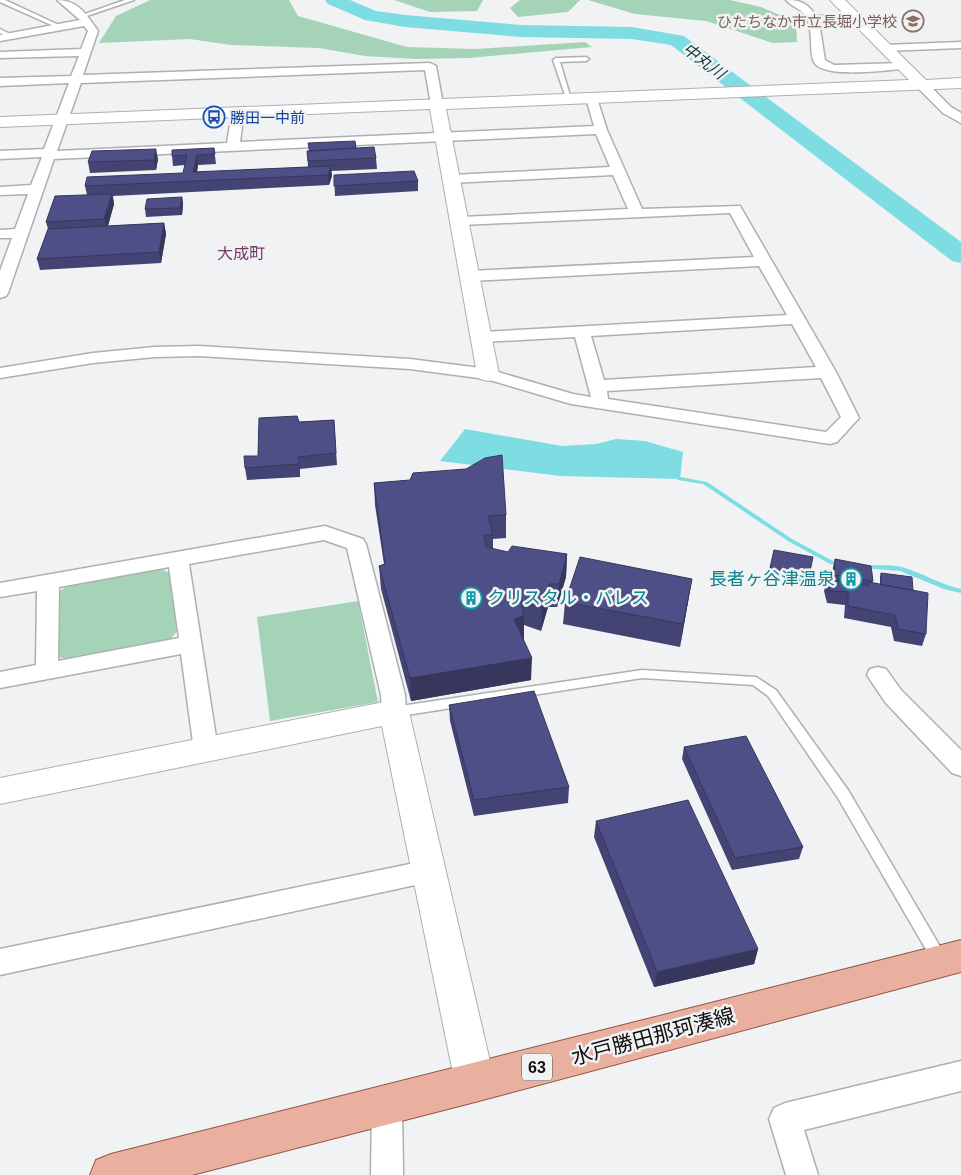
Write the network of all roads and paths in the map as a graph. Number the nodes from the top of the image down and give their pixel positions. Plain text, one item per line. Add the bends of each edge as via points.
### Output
1 (0, 0) edge
2 (62, 0) edge
3 (131, 0) edge
4 (791, 0) edge
5 (838, 0) edge
6 (854, 17) junction
7 (813, 18) junction
8 (84, 19) junction
9 (60, 26) junction
10 (3, 35) edge
11 (961, 45) edge
12 (884, 48) junction
13 (86, 52) junction
14 (0, 55) edge
15 (586, 59) dead end
16 (902, 66) junction
17 (76, 79) junction
18 (0, 82) edge
19 (961, 83) edge
20 (921, 84) junction
21 (569, 98) junction
22 (592, 98) junction
23 (437, 104) junction
24 (238, 112) junction
25 (62, 119) junction
26 (961, 119) edge
27 (0, 122) edge
28 (601, 130) junction
29 (444, 137) junction
30 (233, 148) junction
31 (49, 154) junction
32 (0, 155) edge
33 (617, 171) junction
34 (451, 179) junction
35 (37, 190) junction
36 (0, 191) edge
37 (636, 212) junction
38 (460, 221) junction
39 (22, 233) junction
40 (0, 234) edge
41 (764, 261) junction
42 (470, 276) junction
43 (1, 286) edge
44 (797, 319) junction
45 (582, 332) junction
46 (482, 337) junction
47 (827, 372) junction
48 (0, 373) edge
49 (488, 374) junction
50 (598, 386) junction
51 (602, 404) junction
52 (178, 558) junction
53 (48, 581) junction
54 (0, 590) edge
55 (192, 644) junction
56 (47, 671) junction
57 (878, 675) dead end
58 (0, 680) edge
59 (394, 712) junction
60 (206, 750) junction
61 (961, 766) edge
62 (0, 791) edge
63 (429, 871) junction
64 (951, 958) edge
65 (0, 962) edge
66 (961, 1076) edge
67 (475, 1083) junction
68 (387, 1104) junction
69 (111, 1175) edge
70 (387, 1175) edge
71 (802, 1175) edge

1 - 9 lane
2 - 8 street
3 - 8 lane
4 - 7 street
5 - 6 street
6 - 7 street
6 - 12 street
7 - 16 street via 819,61 823,65 832,69
8 - 9 street
8 - 13 street via 93,31
9 - 10 street
11 - 12 street
12 - 16 street
13 - 14 street
13 - 17 street
15 - 21 lane via 556,60
16 - 20 street
17 - 18 street
17 - 23 street via 430,66
17 - 25 street
19 - 20 street
20 - 22 street
20 - 26 street
21 - 22 street
21 - 23 street
22 - 28 street
23 - 24 street
23 - 29 street
24 - 25 street
24 - 30 street
25 - 27 street
25 - 31 street
28 - 29 street
28 - 33 street
29 - 30 street
29 - 34 street
30 - 31 street
31 - 32 street
31 - 35 street
33 - 34 street
33 - 37 street
34 - 38 street
35 - 36 street
35 - 39 street
37 - 38 street
37 - 41 street via 735,209
38 - 42 street
39 - 40 street
39 - 43 street
41 - 42 street
41 - 44 street
42 - 46 street
44 - 45 street
44 - 47 street
45 - 46 street
45 - 50 street
46 - 49 street
47 - 50 street
47 - 51 street via 850,418 830,438
48 - 49 street via 92,358 199,351 410,364
49 - 51 street via 571,399
50 - 51 street
52 - 53 street
52 - 55 street
52 - 59 street via 325,533 356,544 393,695
53 - 54 street
53 - 56 street
55 - 56 street
55 - 60 street
56 - 58 street
57 - 61 street
59 - 60 street
59 - 63 street
59 - 64 lane via 642,674 756,681 772,693
60 - 62 street
63 - 65 street
63 - 67 street
64 - 67 main road, 水戸勝田那珂湊線 / 63
66 - 71 street via 785,1119
67 - 68 main road, 水戸勝田那珂湊線 / 63
68 - 69 main road, 水戸勝田那珂湊線 / 63
68 - 70 street

